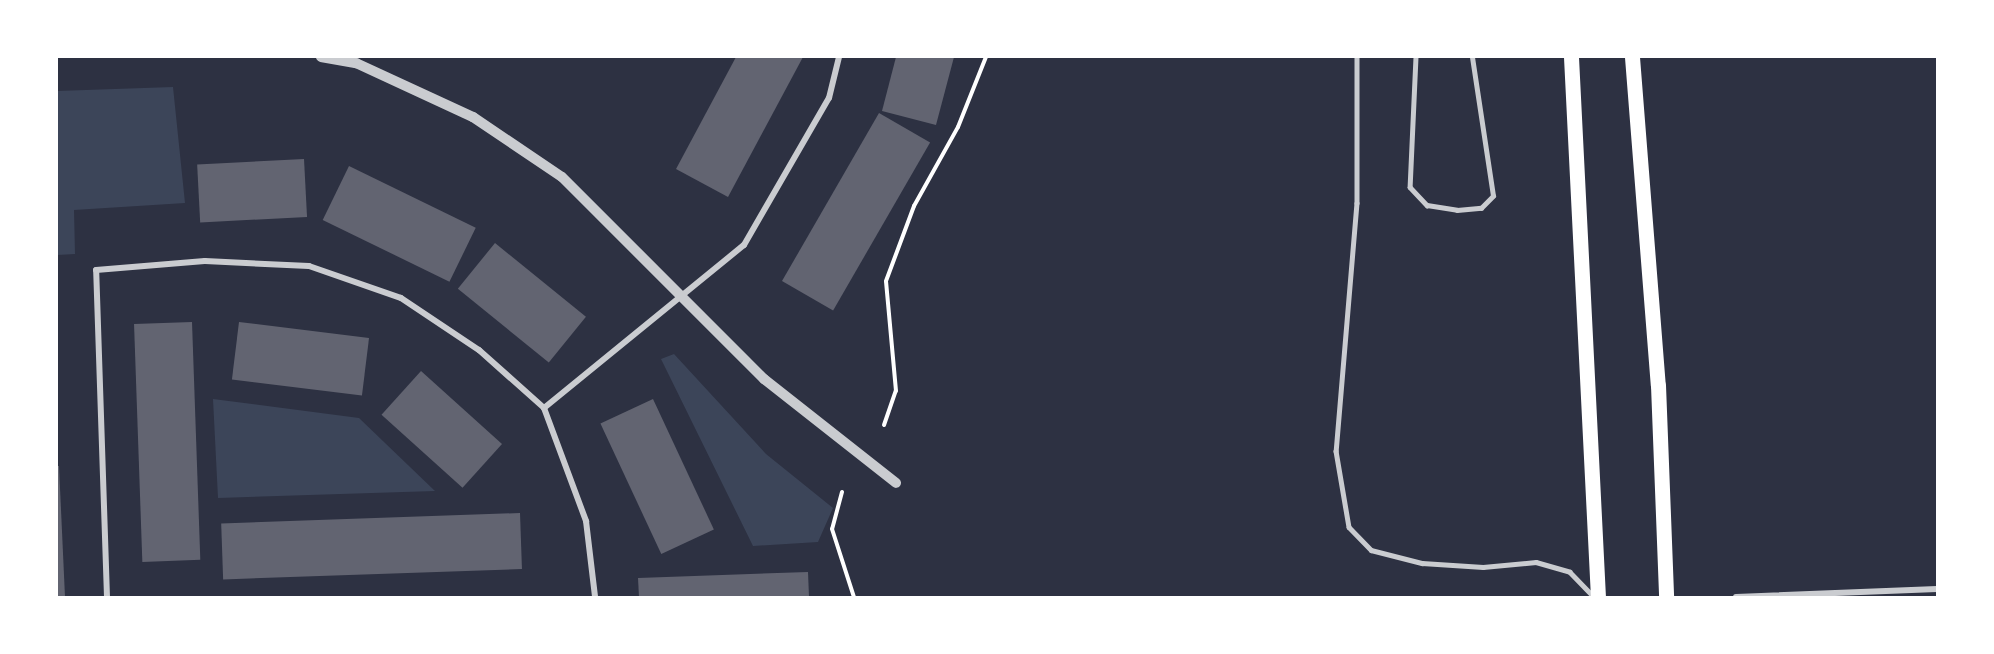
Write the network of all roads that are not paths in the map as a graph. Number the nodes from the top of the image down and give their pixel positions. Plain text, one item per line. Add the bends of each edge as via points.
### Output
1 (321, 57) edge
2 (839, 57) edge
3 (1357, 57) edge
4 (1416, 57) edge
5 (1472, 57) edge
6 (1571, 57) edge
7 (1632, 57) edge
8 (684, 296) junction
9 (544, 408) junction
10 (896, 483) dead end
11 (1937, 589) edge
12 (106, 597) edge
13 (595, 597) edge
14 (1596, 597) edge
15 (1666, 597) edge
16 (1736, 597) edge

1 - 8 street via 356,63 473,117 562,177
2 - 8 street via 829,98 744,245
3 - 14 lane via 1357,203 1336,451 1349,527 1371,550 1422,564 1484,567 1536,562 1570,572
4 - 5 lane via 1410,187 1427,206 1457,210 1481,208 1493,196
6 - 14 main road
7 - 15 main road via 1658,385
8 - 9 street
8 - 10 street via 764,380
9 - 12 street via 479,350 401,298 309,266 205,261 96,270
9 - 13 street via 586,521
11 - 16 street

